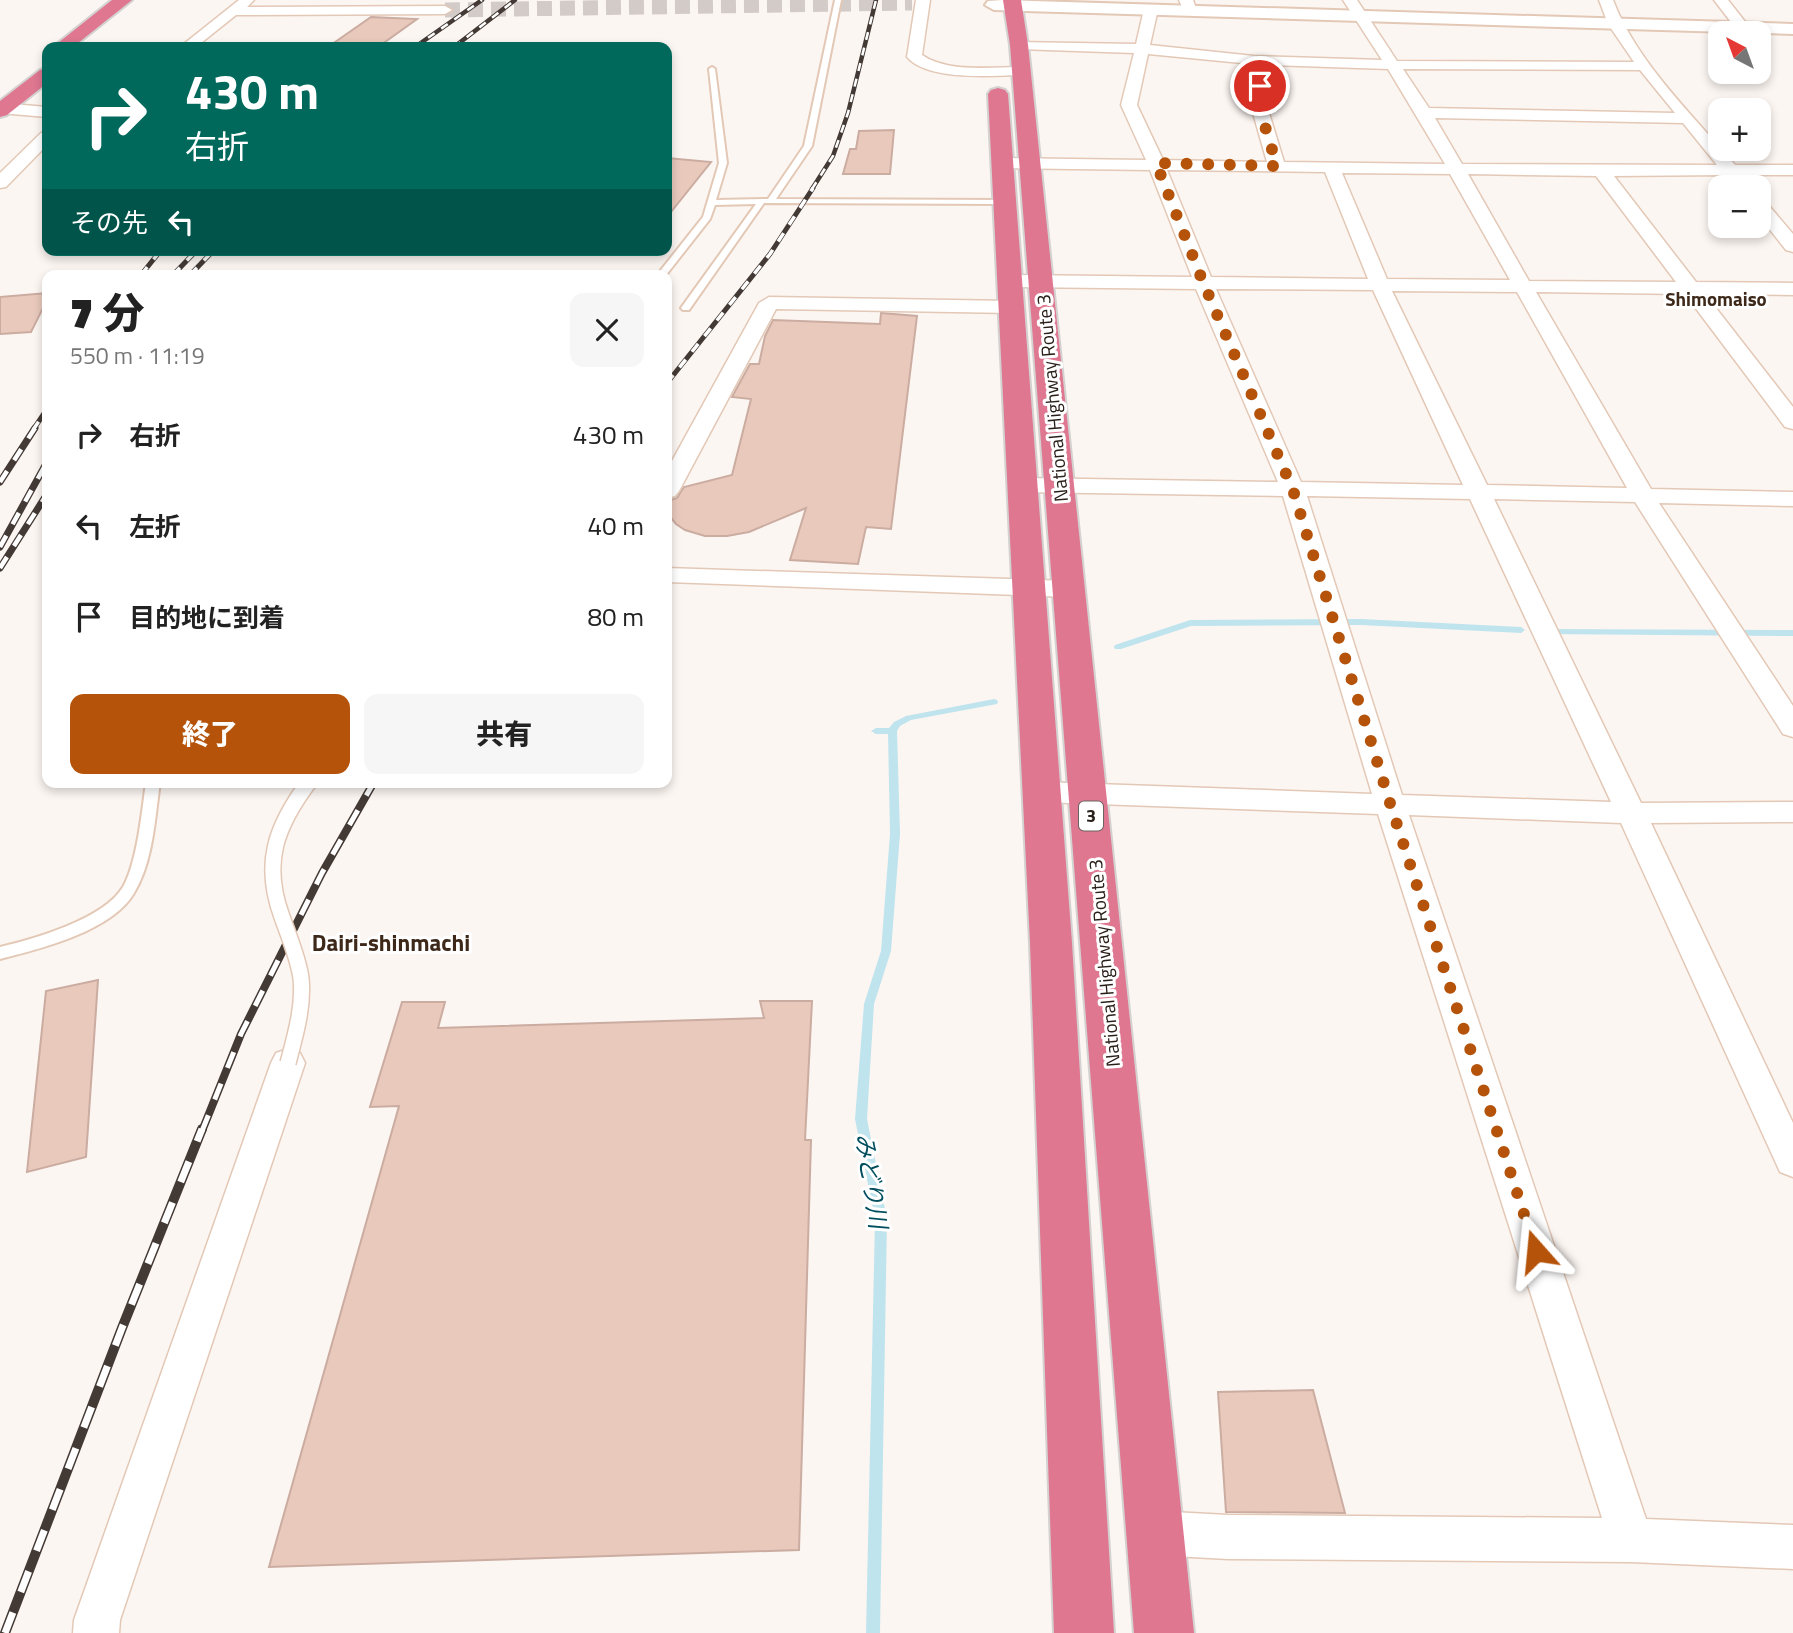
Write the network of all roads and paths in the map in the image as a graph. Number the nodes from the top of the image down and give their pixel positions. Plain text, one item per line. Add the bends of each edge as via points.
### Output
1 (123, 0) edge
2 (141, 0) edge
3 (247, 0) edge
4 (347, 0) edge
5 (838, 0) edge
6 (1350, 0) edge
7 (1606, 0) edge
8 (1721, 0) edge
9 (919, 2) edge
10 (1003, 3) edge
11 (450, 5) edge
12 (1188, 5) edge
13 (1151, 9) junction
14 (233, 11) junction
15 (1359, 17) junction
16 (1738, 21) edge
17 (1615, 24) junction
18 (1708, 27) edge
19 (1771, 29) edge
20 (1793, 29) edge
21 (68, 42) edge
22 (87, 42) edge
23 (193, 42) edge
24 (1142, 48) junction
25 (1259, 60) junction
26 (1012, 62) junction
27 (42, 63) edge
28 (1392, 65) junction
29 (1644, 66) junction
30 (712, 69) dead end
31 (42, 77) edge
32 (1, 105) edge
33 (42, 111) edge
34 (1424, 113) junction
35 (1686, 118) junction
36 (42, 141) edge
37 (1016, 163) junction
38 (1156, 163) junction
39 (1277, 166) junction
40 (1331, 166) junction
41 (1454, 168) junction
42 (1793, 170) edge
43 (1601, 171) junction
44 (1731, 172) junction
45 (1734, 175) edge
46 (0, 183) edge
47 (766, 201) junction
48 (1004, 202) junction
49 (711, 203) junction
50 (1771, 219) edge
51 (1793, 246) edge
52 (665, 270) edge
53 (1203, 282) junction
54 (1379, 284) junction
55 (1523, 286) junction
56 (1690, 288) junction
57 (1793, 289) edge
58 (1021, 290) junction
59 (686, 308) dead end
60 (1793, 422) edge
61 (672, 482) edge
62 (1022, 485) junction
63 (1060, 486) junction
64 (1293, 490) junction
65 (1479, 492) junction
66 (1643, 496) junction
67 (1793, 499) edge
68 (672, 575) edge
69 (1027, 587) junction
70 (1069, 589) junction
71 (1793, 728) edge
72 (152, 788) edge
73 (305, 788) edge
74 (1041, 792) junction
75 (1089, 792) junction
76 (1390, 803) junction
77 (1793, 812) edge
78 (1631, 813) junction
79 (0, 953) edge
80 (288, 1063) joint
81 (1793, 1161) edge
82 (1154, 1533) junction
83 (1631, 1540) junction
84 (1793, 1547) edge
85 (96, 1633) edge
86 (1084, 1633) edge
87 (1164, 1633) edge

1 - 21 highway
2 - 22 highway
3 - 14 street
4 - 11 street
5 - 47 lane via 808,146
6 - 15 street
7 - 17 street
8 - 16 street
9 - 26 street via 914,57 920,63 938,67
10 - 13 street
10 - 26 highway, National Highway Route 3 / 3
11 - 14 street
12 - 13 street
12 - 15 street
13 - 24 street
14 - 23 street
15 - 17 street
15 - 28 street
17 - 18 street
17 - 29 street
19 - 20 street
24 - 25 street
24 - 26 street
24 - 38 street via 1129,105
25 - 28 street
25 - 39 street via 1261,113
26 - 37 highway, National Highway Route 3 / 3
27 - 32 highway
28 - 29 street
28 - 34 street
29 - 35 street
30 - 49 lane via 723,163
31 - 32 highway
32 - 33 street
34 - 35 street
34 - 41 street
35 - 44 street
36 - 46 street
37 - 38 street
37 - 48 highway, National Highway Route 3 / 3
37 - 58 highway, National Highway Route 3 / 3
38 - 39 street
38 - 53 street
39 - 40 street
40 - 41 street
40 - 54 street
41 - 43 street
41 - 55 street
42 - 44 street
43 - 44 street
43 - 56 street
44 - 45 street
47 - 48 lane
47 - 49 lane
47 - 59 lane
48 - 58 highway, National Highway Route 3 / 3
49 - 52 lane via 707,217
50 - 51 street
53 - 54 street
53 - 58 street
53 - 64 street
54 - 55 street
54 - 65 street
55 - 56 street
55 - 66 street
56 - 57 street
56 - 60 street
58 - 61 street via 769,303
58 - 62 highway, National Highway Route 3 / 3
58 - 63 highway, National Highway Route 3 / 3
62 - 63 street
62 - 69 highway, National Highway Route 3 / 3
63 - 64 street
63 - 70 highway, National Highway Route 3 / 3
64 - 65 street
64 - 76 street
65 - 66 street
65 - 78 street
66 - 67 street
66 - 71 street
68 - 69 street
69 - 70 street
69 - 74 highway, National Highway Route 3 / 3
70 - 75 highway, National Highway Route 3 / 3
72 - 79 lane via 146,831 128,892 91,921
73 - 80 lane, bridge via 281,823 271,861 274,894 300,969 301,1005
74 - 75 street
74 - 86 highway, National Highway Route 3 / 3
75 - 76 street
75 - 82 highway, National Highway Route 3 / 3
76 - 78 street
76 - 83 street
77 - 78 street
78 - 81 street
80 - 85 street
82 - 83 street
82 - 87 highway, National Highway Route 3 / 3
83 - 84 street

